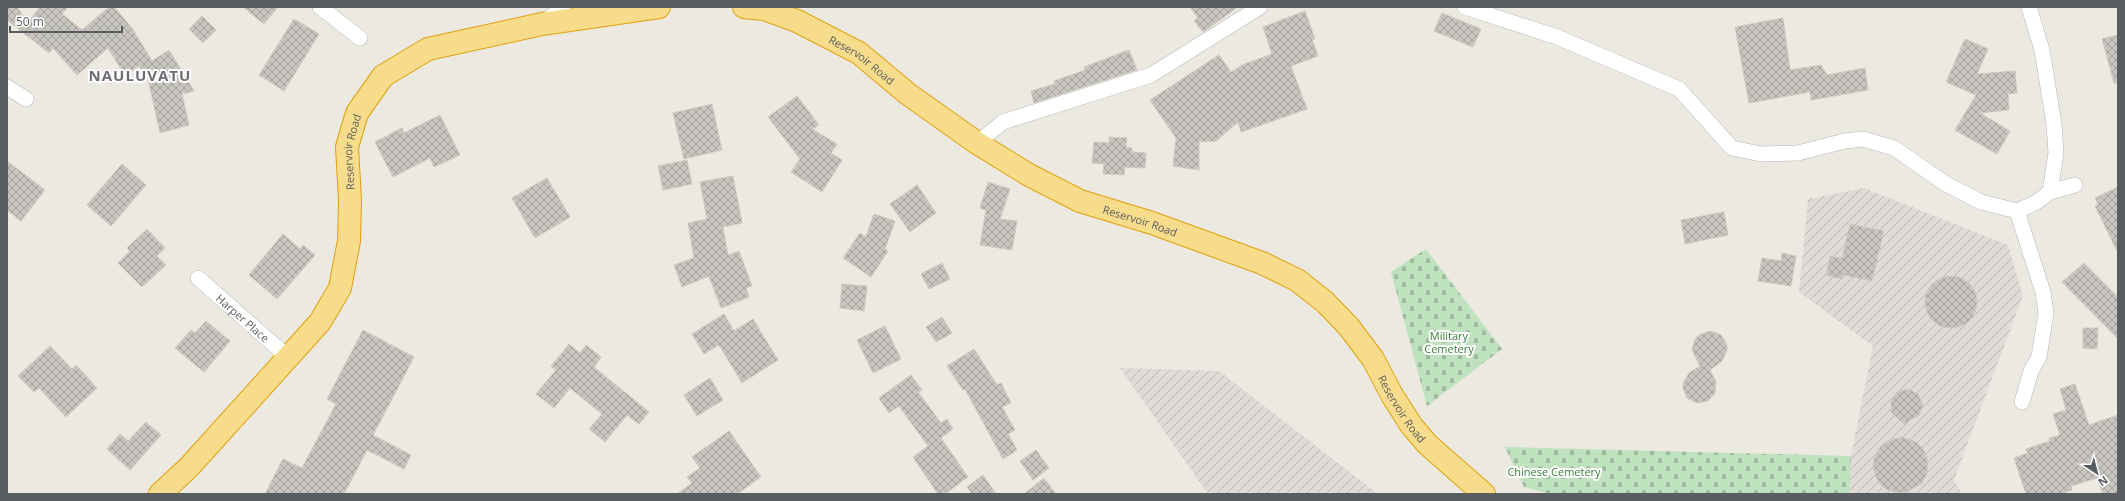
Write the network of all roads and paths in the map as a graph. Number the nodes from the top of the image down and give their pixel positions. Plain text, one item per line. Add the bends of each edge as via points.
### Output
1 (320, 7) edge
2 (563, 7) edge
3 (659, 7) edge
4 (744, 7) edge
5 (1260, 7) edge
6 (1465, 7) edge
7 (2030, 7) edge
8 (542, 24) junction
9 (360, 38) dead end
10 (7, 87) edge
11 (26, 99) dead end
12 (977, 143) junction
13 (2075, 184) dead end
14 (2050, 192) junction
15 (2017, 211) junction
16 (198, 278) dead end
17 (288, 357) junction
18 (2022, 402) dead end
19 (171, 494) edge
20 (1484, 494) edge

1 - 9 street
2 - 8 street
3 - 8 highway, Reservoir Road
4 - 12 highway, Reservoir Road via 764,9 797,21 859,53 908,94
5 - 12 street via 1151,75 1003,122
6 - 15 street via 1557,37 1679,89 1732,148 1761,154 1798,153 1863,139 1894,148 1946,184 1981,202
7 - 14 street via 2042,50 2054,124 2056,153
8 - 17 highway, Reservoir Road via 428,49 383,76 357,113 347,147 349,241 340,288 320,322
10 - 11 street
12 - 20 highway, Reservoir Road via 1029,175 1080,201 1152,223 1255,260 1298,280 1325,302 1349,327 1419,435 1445,462
13 - 14 street
14 - 15 street via 2035,203
15 - 18 street via 2043,292 2046,313 2039,357 2031,371
16 - 17 street, Harper Place
17 - 19 highway, Reservoir Road via 188,467

